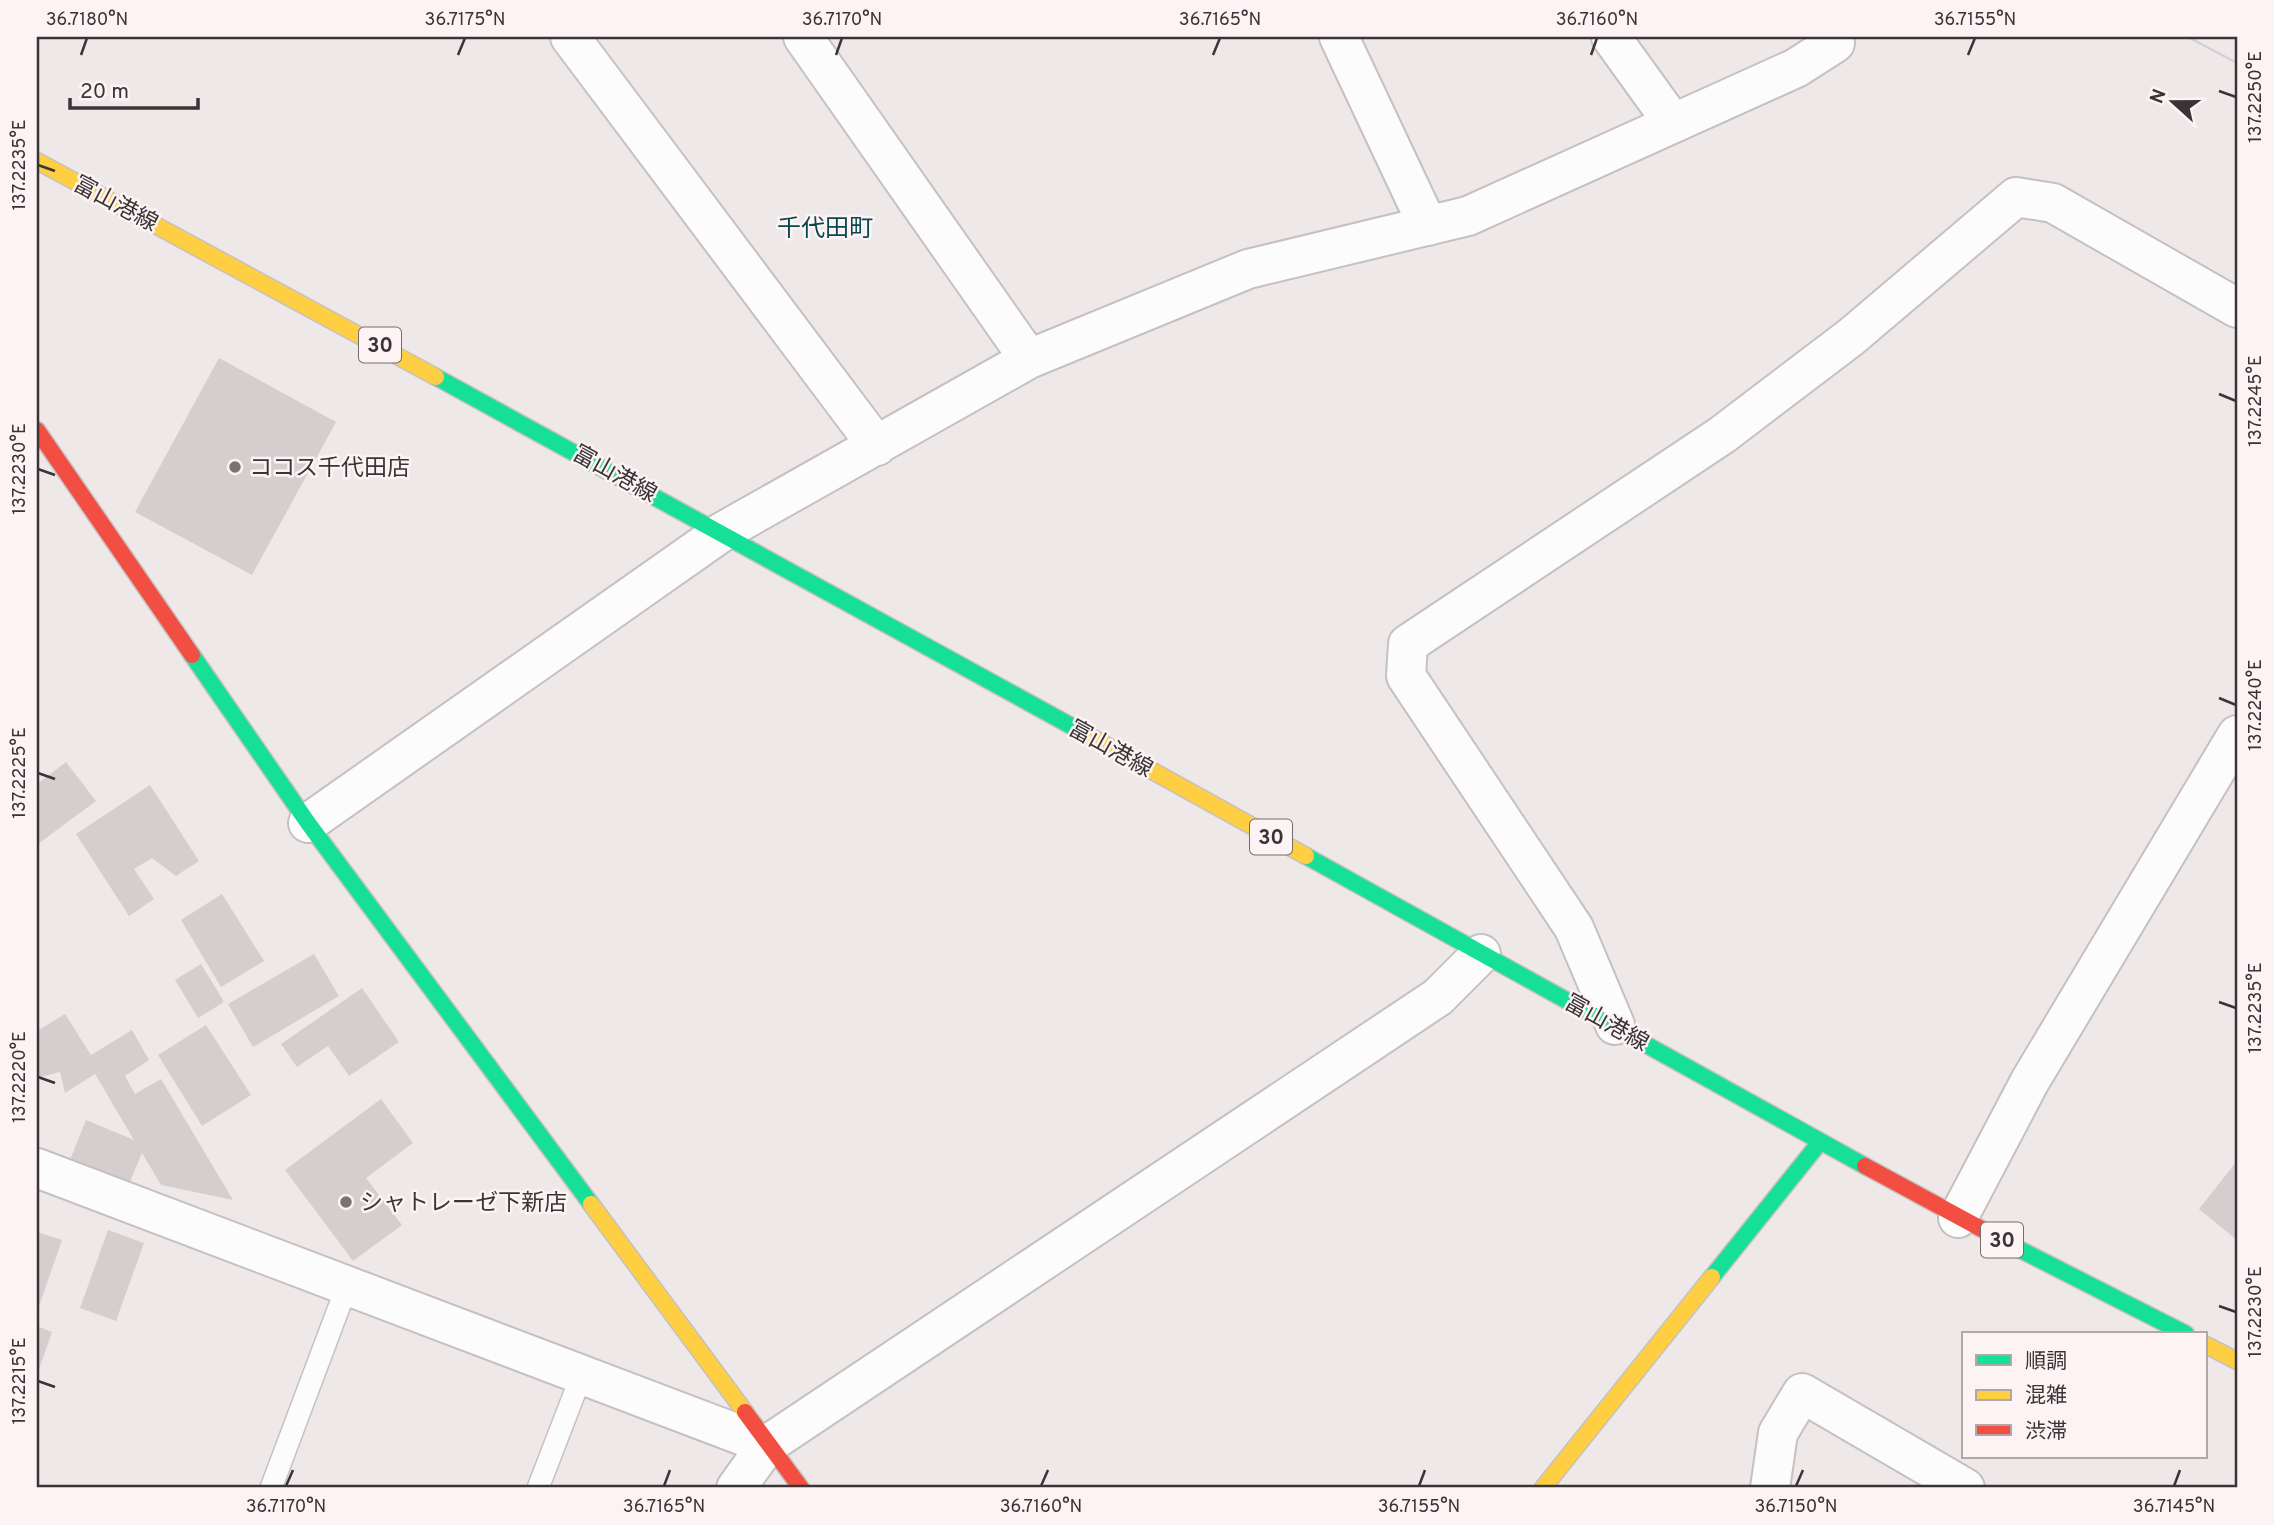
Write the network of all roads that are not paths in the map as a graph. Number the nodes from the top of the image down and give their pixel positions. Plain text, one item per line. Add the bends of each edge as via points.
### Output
1 (570, 37) edge
2 (803, 37) edge
3 (1339, 37) edge
4 (1611, 37) edge
5 (1835, 43) dead end
6 (1673, 123) junction
7 (37, 161) edge
8 (1428, 226) junction
9 (2237, 308) edge
10 (1030, 359) junction
11 (37, 430) edge
12 (877, 446) junction
13 (722, 532) junction
14 (2232, 755) edge
15 (308, 823) junction
16 (1481, 954) junction
17 (1615, 1025) junction
18 (1821, 1142) junction
19 (37, 1168) edge
20 (1958, 1217) junction
21 (347, 1286) junction
22 (2182, 1332) edge
23 (2208, 1346) edge
24 (2237, 1361) edge
25 (582, 1374) junction
26 (767, 1445) junction
27 (271, 1488) edge
28 (538, 1488) edge
29 (736, 1488) edge
30 (801, 1488) edge
31 (1543, 1488) edge
32 (1770, 1488) edge
33 (1965, 1488) edge

1 - 12 street
2 - 10 street
3 - 8 street
4 - 6 street
5 - 6 street via 1796,68
6 - 8 street via 1468,216
7 - 13 main road, 富山港線 / 30
8 - 10 street via 1248,269
9 - 17 street via 2053,203 2016,197 1851,337 1722,435 1408,644 1406,676 1574,928
10 - 12 street
11 - 15 main road
12 - 13 street
13 - 15 street
13 - 16 main road, 富山港線 / 30
14 - 20 street via 2029,1081
15 - 26 main road
16 - 17 main road, 富山港線 / 30
16 - 26 street via 1438,997
17 - 18 main road, 富山港線 / 30
18 - 20 main road, 富山港線 / 30
18 - 31 main road
19 - 21 street
20 - 22 main road, 富山港線 / 30
21 - 25 street
21 - 27 lane
23 - 24 main road
25 - 26 street
25 - 28 lane
26 - 29 street
26 - 30 main road
32 - 33 street via 1778,1433 1802,1393

